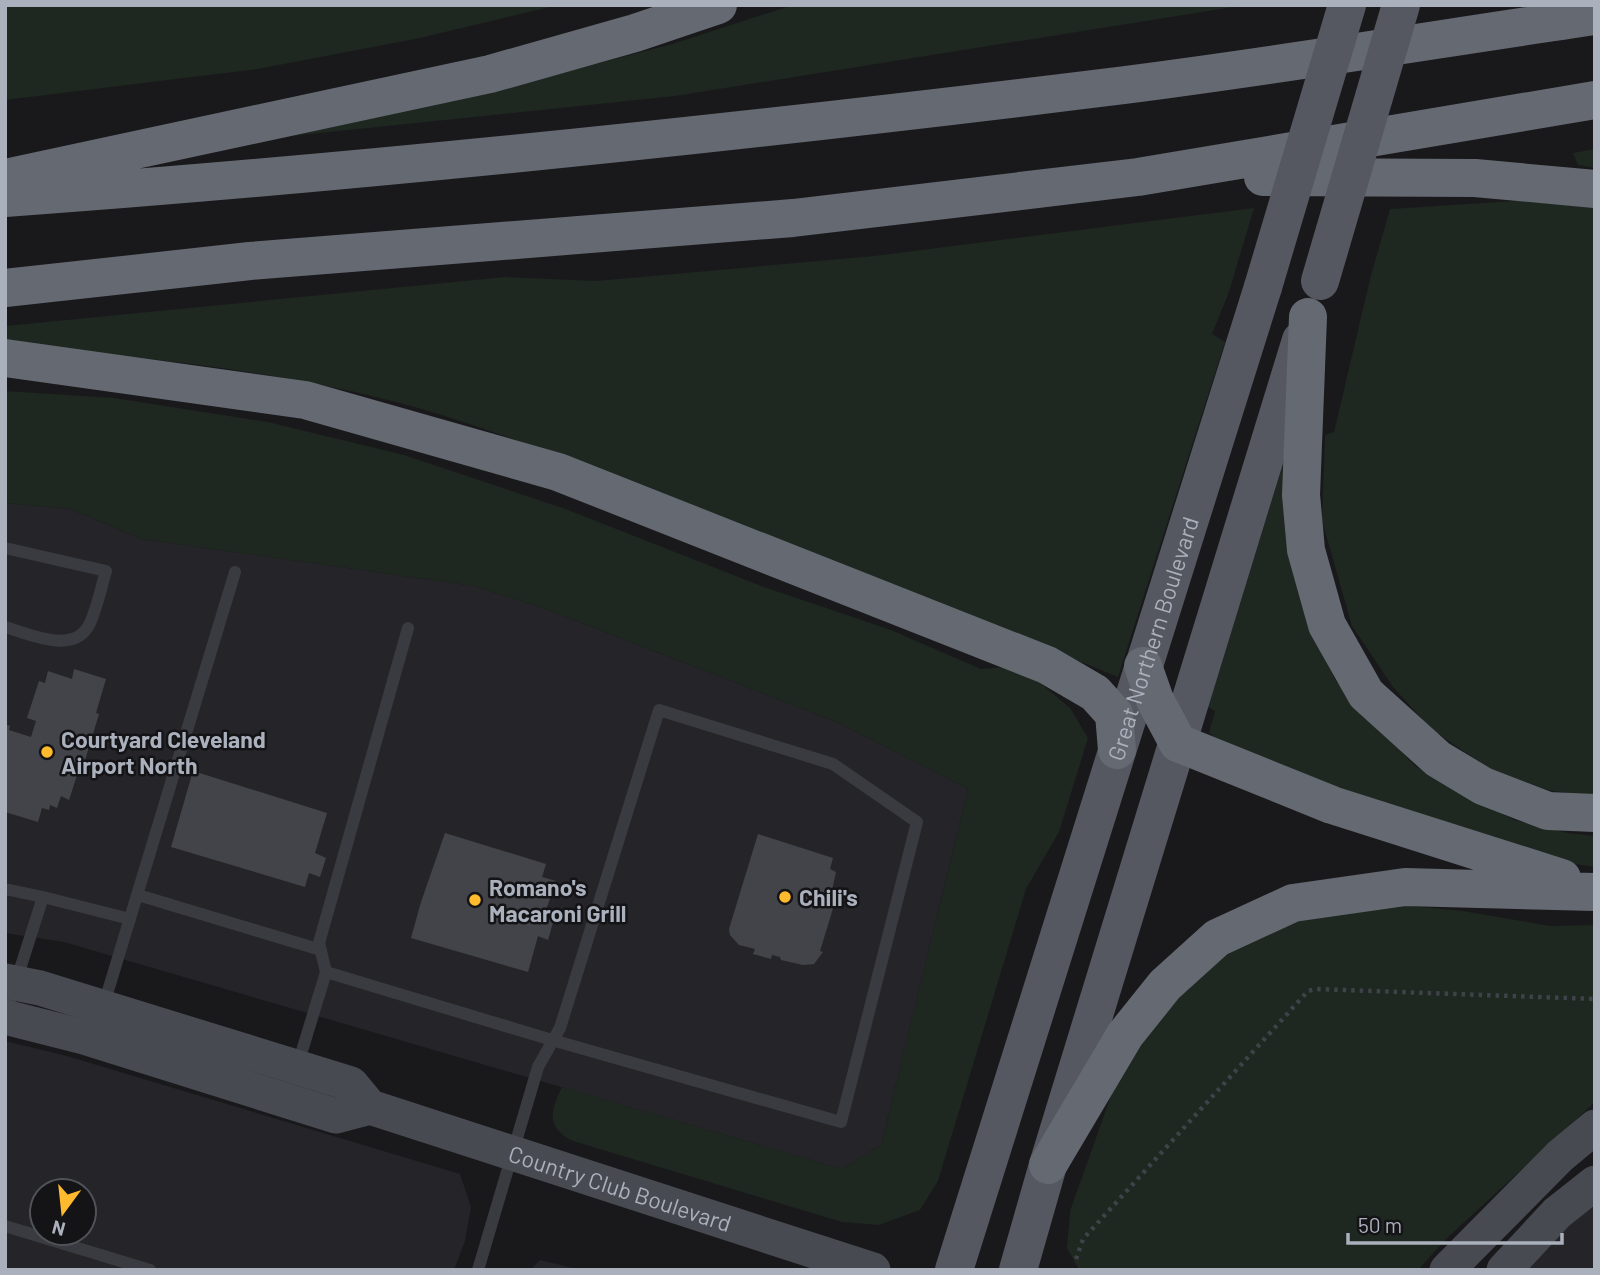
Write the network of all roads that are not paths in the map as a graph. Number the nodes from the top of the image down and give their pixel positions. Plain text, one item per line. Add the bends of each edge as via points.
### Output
1 (718, 5) edge
2 (1347, 5) edge
3 (1401, 5) edge
4 (1595, 16) edge
5 (1595, 100) edge
6 (1138, 177) junction
7 (5, 178) edge
8 (1595, 189) edge
9 (5, 198) edge
10 (5, 288) edge
11 (1308, 317) junction
12 (5, 358) edge
13 (5, 548) edge
14 (235, 572) dead end
15 (5, 627) edge
16 (408, 628) dead end
17 (1143, 666) junction
18 (1178, 743) junction
19 (1117, 750) junction
20 (1595, 813) edge
21 (1595, 885) edge
22 (5, 889) edge
23 (1595, 892) edge
24 (138, 895) junction
25 (43, 897) junction
26 (130, 919) junction
27 (321, 950) junction
28 (326, 972) junction
29 (10, 982) edge
30 (103, 1008) junction
31 (5, 1017) edge
32 (552, 1040) junction
33 (297, 1068) junction
34 (370, 1107) junction
35 (1595, 1126) edge
36 (512, 1154) junction
37 (1048, 1165) junction
38 (1595, 1183) edge
39 (5, 1226) edge
40 (150, 1270) edge
41 (478, 1270) edge
42 (873, 1270) edge
43 (954, 1270) edge
44 (1018, 1270) edge
45 (1447, 1270) edge
46 (1504, 1270) edge

1 - 7 highway via 490,74
2 - 17 main road, Great Northern Boulevard, bridge
3 - 11 main road, bridge
4 - 9 highway via 1130,85 781,126
5 - 6 highway
6 - 8 highway via 1475,178
6 - 10 highway via 793,218 250,261
11 - 18 main road
11 - 20 highway via 1301,495 1306,550 1327,625 1366,694 1438,759 1483,786 1548,811
12 - 19 highway via 305,400 558,472 1048,665 1095,693 1114,714
13 - 15 lane via 106,571 89,625 80,636 56,641
14 - 24 lane
16 - 27 lane via 319,943
17 - 18 highway
17 - 19 main road, Great Northern Boulevard
18 - 21 highway via 1332,805
18 - 37 main road
19 - 43 main road, Great Northern Boulevard
22 - 25 lane
23 - 37 highway via 1405,887 1293,903 1217,938 1165,985 1125,1035
24 - 26 lane
24 - 27 lane
25 - 26 lane
25 - 29 lane
26 - 30 lane
27 - 28 lane
28 - 32 lane
28 - 33 lane
29 - 30 street, Country Club Boulevard
29 - 31 lane
30 - 33 street, Country Club Boulevard
31 - 34 street via 336,1116
32 - 32 lane via 560,1028 659,710 833,764 917,822 841,1122
32 - 36 lane via 538,1067
33 - 34 street, Country Club Boulevard via 351,1084
34 - 36 street, Country Club Boulevard
35 - 45 street
36 - 41 lane
36 - 42 street, Country Club Boulevard
37 - 44 main road
38 - 46 street via 1557,1213
39 - 40 lane

